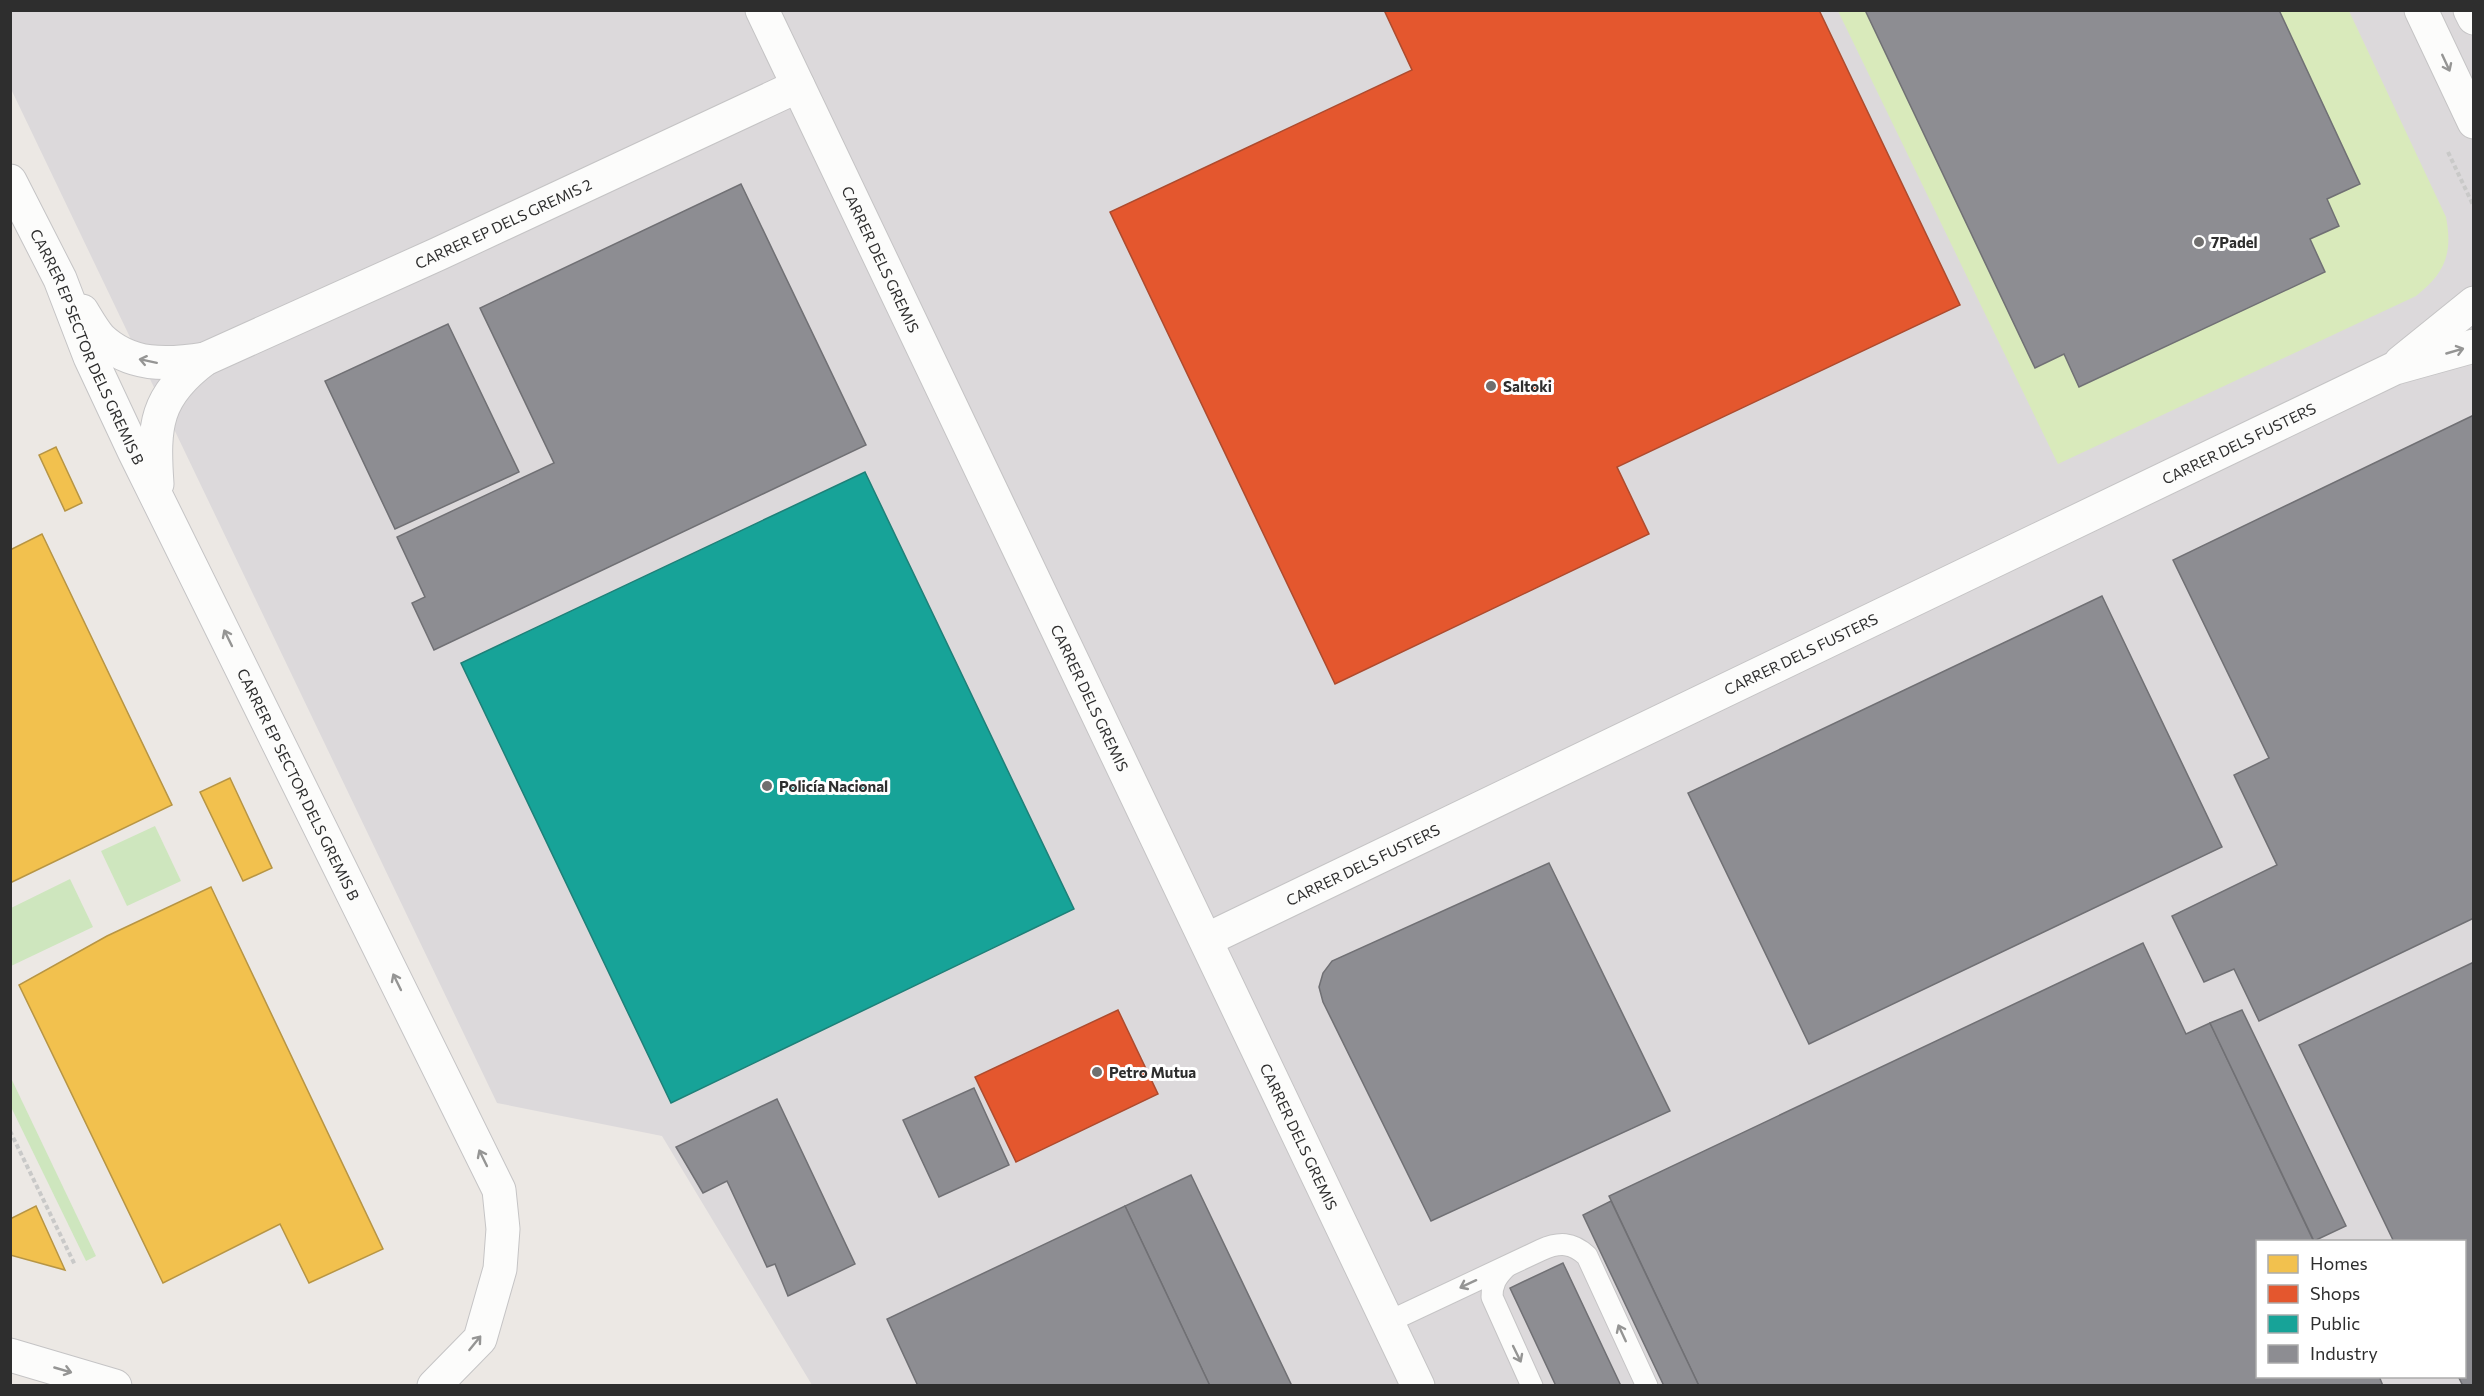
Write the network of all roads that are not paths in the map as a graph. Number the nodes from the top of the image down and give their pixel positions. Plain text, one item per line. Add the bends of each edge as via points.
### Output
1 (762, 10) edge
2 (2421, 10) edge
3 (2470, 10) edge
4 (2474, 18) edge
5 (798, 86) junction
6 (2474, 122) edge
7 (10, 181) edge
8 (60, 279) junction
9 (2474, 303) edge
10 (2474, 346) edge
11 (205, 359) junction
12 (2395, 368) junction
13 (157, 494) junction
14 (1206, 940) junction
15 (1509, 1265) junction
16 (1388, 1322) junction
17 (10, 1355) edge
18 (116, 1386) edge
19 (434, 1386) edge
20 (1418, 1386) edge
21 (1532, 1386) edge
22 (1647, 1386) edge

1 - 5 street, CARRER DELS GREMIS
2 -> 6 street
3 - 4 street
5 - 11 street, CARRER EP DELS GREMIS 2
5 - 14 street, CARRER DELS GREMIS
7 - 8 street, CARRER EP SECTOR DELS GREMIS B
11 -> 8 street via 150,363 122,354 99,337
8 - 13 street, CARRER EP SECTOR DELS GREMIS B via 90,357
9 - 12 street, CARRER DELS FUSTERS
12 -> 10 street, CARRER DELS FUSTERS
11 - 13 street via 184,374 157,420
12 - 14 street, CARRER DELS FUSTERS
19 -> 13 street, CARRER EP SECTOR DELS GREMIS B via 480,1339 500,1269 503,1229 499,1190
14 - 16 street, CARRER DELS GREMIS
15 -> 16 lane
15 -> 21 lane via 1492,1286 1492,1297
22 -> 15 lane via 1587,1256 1578,1248 1566,1243 1553,1245
16 - 20 street, CARRER DELS GREMIS
17 -> 18 street

